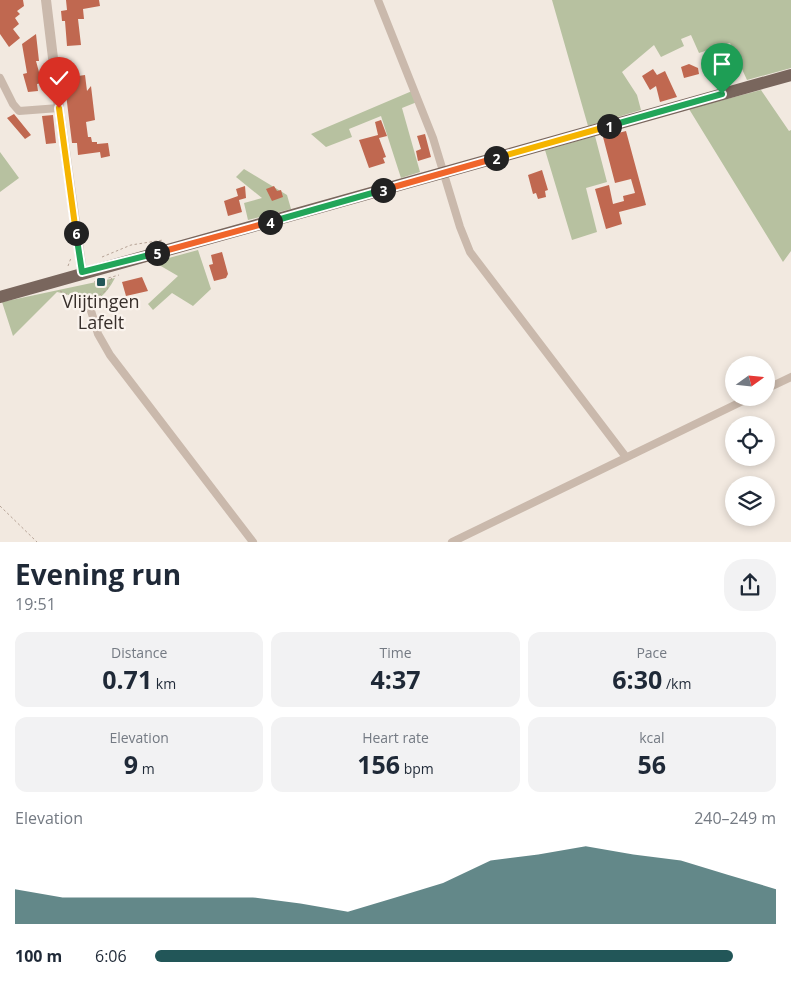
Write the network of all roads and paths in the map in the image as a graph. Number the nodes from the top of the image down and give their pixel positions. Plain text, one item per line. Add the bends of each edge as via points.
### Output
1 (46, 0) edge
2 (378, 0) edge
3 (791, 75) edge
4 (0, 78) edge
5 (59, 108) junction
6 (445, 172) junction
7 (167, 241) dead end
8 (94, 259) dead end
9 (82, 272) junction
10 (121, 274) dead end
11 (59, 291) dead end
12 (0, 297) edge
13 (87, 302) junction
14 (791, 377) edge
15 (775, 385) edge
16 (732, 406) edge
17 (626, 457) junction
18 (0, 506) edge
19 (37, 542) edge
20 (253, 542) edge
21 (452, 542) edge

1 - 5 street
2 - 6 street
3 - 6 main road
4 - 5 street via 19,110
5 - 9 street
6 - 9 main road
6 - 17 street via 470,252
7 - 8 path via 131,245
9 - 12 main road
10 - 13 path via 112,277 102,295
11 - 13 path
13 - 20 street via 110,356
14 - 15 street
16 - 17 street
17 - 21 street
18 - 19 path

